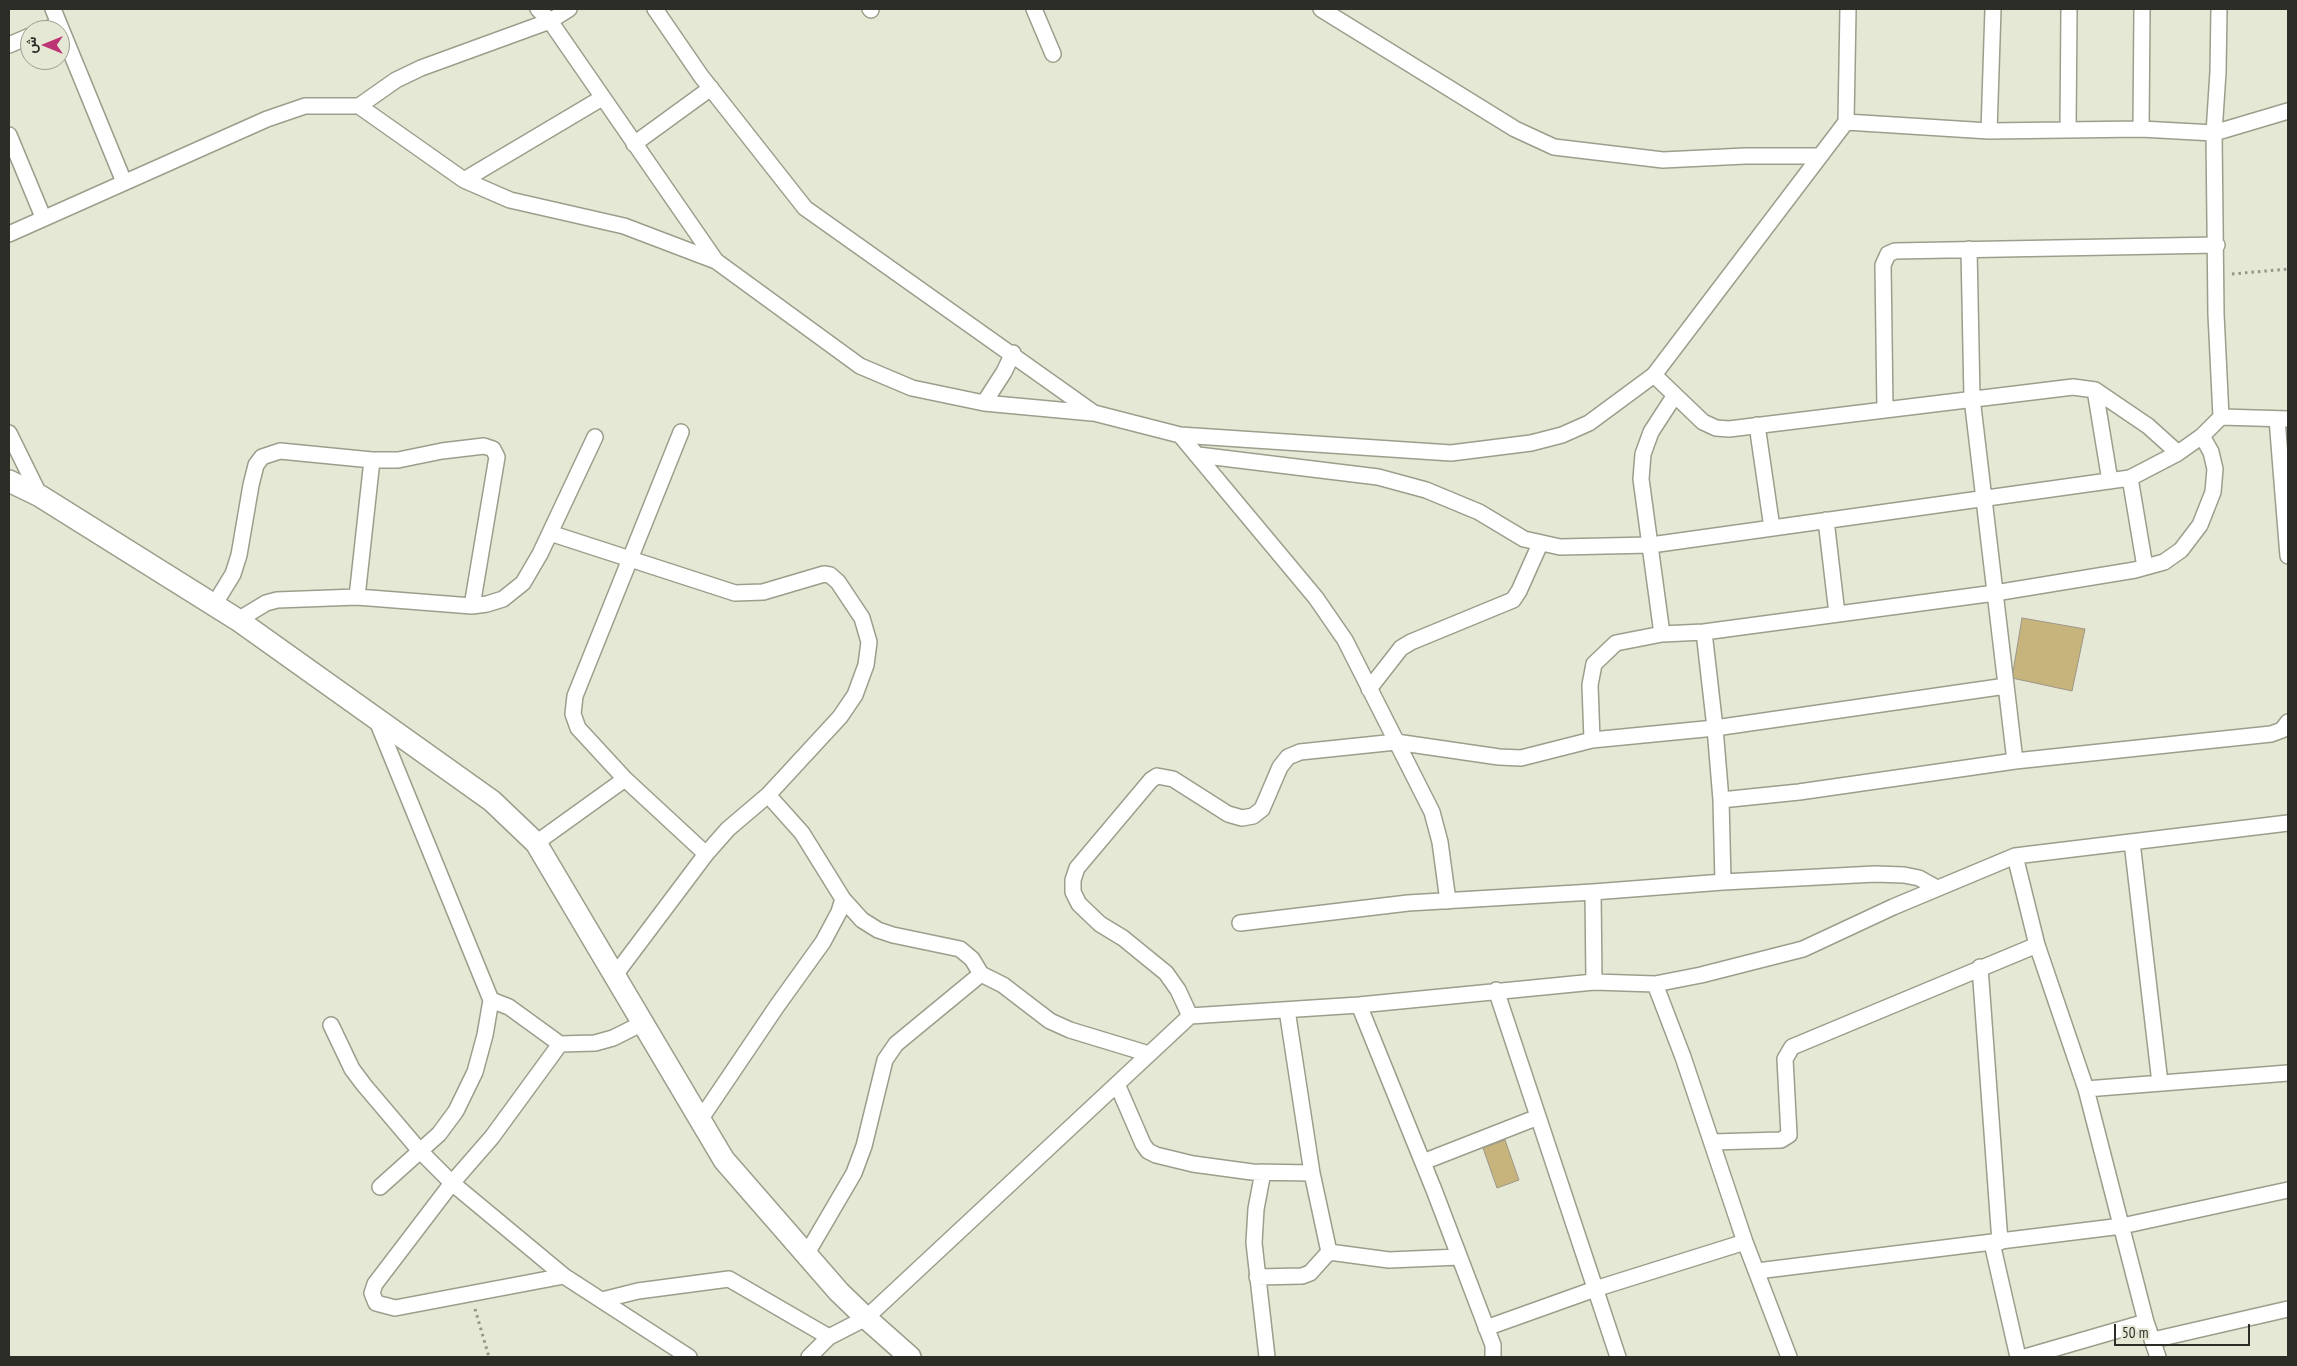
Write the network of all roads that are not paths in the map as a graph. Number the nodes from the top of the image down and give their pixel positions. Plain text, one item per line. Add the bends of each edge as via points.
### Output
1 (538, 9) edge
2 (569, 9) edge
3 (655, 9) edge
4 (1034, 9) edge
5 (1321, 9) edge
6 (1848, 9) edge
7 (1993, 9) edge
8 (2069, 9) edge
9 (2142, 9) edge
10 (2219, 9) edge
11 (550, 21) junction
12 (70, 49) edge
13 (1053, 54) dead end
14 (711, 88) junction
15 (602, 98) junction
16 (359, 106) junction
17 (2288, 110) edge
18 (1846, 122) junction
19 (2141, 129) junction
20 (2068, 130) junction
21 (1989, 131) junction
22 (2214, 133) junction
23 (9, 135) edge
24 (634, 144) junction
25 (1820, 156) junction
26 (464, 180) junction
27 (124, 182) junction
28 (43, 218) junction
29 (9, 234) edge
30 (2217, 245) junction
31 (1969, 249) junction
32 (716, 261) junction
33 (1013, 353) junction
34 (1654, 375) junction
35 (2095, 390) junction
36 (1675, 395) junction
37 (1972, 398) junction
38 (984, 403) junction
39 (1885, 409) junction
40 (1094, 413) junction
41 (2221, 417) junction
42 (2282, 419) edge
43 (1757, 425) junction
44 (680, 432) dead end
45 (9, 433) edge
46 (1180, 435) junction
47 (2202, 436) junction
48 (594, 437) dead end
49 (2178, 453) junction
50 (1198, 455) junction
51 (372, 460) junction
52 (2130, 478) junction
53 (9, 481) edge
54 (2110, 481) junction
55 (40, 496) junction
56 (1984, 498) junction
57 (1826, 520) junction
58 (1772, 528) junction
59 (2287, 532) edge
60 (550, 533) junction
61 (1540, 544) junction
62 (1651, 545) junction
63 (2288, 556) edge
64 (629, 559) junction
65 (2145, 567) junction
66 (1995, 593) junction
67 (357, 597) junction
68 (214, 605) junction
69 (472, 606) junction
70 (1837, 614) junction
71 (238, 620) junction
72 (1704, 632) junction
73 (1662, 634) junction
74 (2006, 686) junction
75 (1369, 689) junction
76 (377, 721) junction
77 (2288, 722) edge
78 (1715, 728) junction
79 (1592, 740) junction
80 (1396, 742) junction
81 (2015, 761) junction
82 (625, 779) junction
83 (768, 795) junction
84 (1721, 800) junction
85 (2288, 823) edge
86 (2132, 842) junction
87 (536, 843) junction
88 (706, 854) junction
89 (2015, 856) junction
90 (1723, 882) junction
91 (1937, 888) junction
92 (1594, 892) junction
93 (843, 899) junction
94 (1448, 900) junction
95 (1240, 923) dead end
96 (2037, 945) junction
97 (1980, 967) junction
98 (981, 974) junction
99 (615, 975) junction
100 (1594, 982) junction
101 (1655, 984) junction
102 (1496, 990) junction
103 (491, 1000) junction
104 (1359, 1005) junction
105 (1287, 1010) junction
106 (1190, 1016) junction
107 (643, 1023) junction
108 (331, 1025) dead end
109 (560, 1044) junction
110 (1149, 1054) junction
111 (2288, 1073) edge
112 (1118, 1084) junction
113 (2160, 1084) junction
114 (2086, 1090) junction
115 (1538, 1117) junction
116 (700, 1120) junction
117 (1712, 1142) junction
118 (420, 1151) junction
119 (1423, 1162) junction
120 (1263, 1172) junction
121 (1312, 1173) junction
122 (452, 1183) junction
123 (380, 1187) dead end
124 (2288, 1190) edge
125 (2122, 1226) junction
126 (1746, 1242) junction
127 (1996, 1242) junction
128 (1329, 1252) junction
129 (806, 1255) junction
130 (1459, 1257) junction
131 (1757, 1271) junction
132 (564, 1276) junction
133 (1257, 1277) junction
134 (1595, 1289) junction
135 (602, 1300) junction
136 (2288, 1309) edge
137 (866, 1318) junction
138 (2146, 1322) junction
139 (1486, 1328) junction
140 (829, 1336) junction
141 (2153, 1340) junction
142 (689, 1357) edge
143 (810, 1357) edge
144 (910, 1357) edge
145 (1266, 1357) edge
146 (1493, 1357) edge
147 (1618, 1357) edge
148 (1789, 1357) edge
149 (2018, 1357) edge
150 (2025, 1357) edge
151 (2158, 1357) edge

1 - 11 street
2 - 11 street
3 - 14 street
4 - 13 street
5 - 25 street via 1515,129 1554,147 1663,160
6 - 18 street
7 - 21 street
8 - 20 street
9 - 19 street
10 - 22 street
11 - 15 street
11 - 16 street via 421,68 396,80
12 - 27 street
14 - 24 street
14 - 33 street via 805,208
15 - 24 street
15 - 26 street
16 - 26 street
16 - 27 street via 305,106 267,119
17 - 22 street
18 - 21 street
18 - 25 street
19 - 20 street
19 - 22 street
20 - 21 street
22 - 30 street
23 - 28 street
24 - 32 street
25 - 34 street
26 - 32 street via 510,200 624,226
27 - 28 street
28 - 29 street
30 - 31 street
30 - 41 street via 2216,314
31 - 37 street
31 - 39 street via 1895,251 1884,258
32 - 38 street via 860,366 912,388
33 - 38 street
33 - 40 street
34 - 36 street
34 - 46 street via 1589,423 1562,435 1531,443 1451,453
35 - 37 street via 2073,388
35 - 49 street via 2148,426
35 - 54 street
36 - 43 street via 1703,422 1716,428
36 - 62 street via 1651,432 1643,454 1641,479
37 - 39 street
37 - 56 street
38 - 40 street
39 - 43 street
40 - 46 street
41 - 42 street
41 - 47 street
42 - 59 street
43 - 58 street
44 - 64 street
45 - 55 street
46 - 50 street
47 - 49 street
47 - 65 street via 2215,469 2213,492 2200,526 2181,550 2164,562
48 - 60 street
49 - 52 street
50 - 61 street via 1378,477 1418,488 1479,512 1524,539
50 - 75 street via 1316,598 1345,640
51 - 67 street
51 - 68 street via 280,451 262,457 256,465 251,484 233,574
51 - 69 street via 398,460 484,446 496,453
52 - 54 street
52 - 65 street
53 - 55 street
54 - 56 street
55 - 68 street
56 - 57 street
56 - 66 street
57 - 58 street
57 - 70 street
58 - 62 street
59 - 63 street
60 - 64 street
60 - 69 street via 518,588 503,599
61 - 62 street via 1560,547
61 - 75 street via 1513,600 1401,648
62 - 73 street
64 - 82 street via 574,696 573,714 578,728
64 - 83 street via 735,593 763,592 830,575 862,618 869,642 866,665 855,695 840,717
65 - 66 street
66 - 70 street
66 - 74 street
67 - 69 street
67 - 71 street via 277,600
68 - 71 street
70 - 72 street
71 - 76 street
72 - 73 street
72 - 78 street
73 - 79 street via 1616,643 1594,664 1590,685
74 - 78 street
74 - 81 street
75 - 80 street
76 - 87 street via 492,801
76 - 103 street
77 - 81 street via 2282,730 2270,734
78 - 79 street
78 - 84 street
79 - 80 street via 1521,758
80 - 94 street via 1432,812 1440,842
80 - 106 street via 1310,750 1288,756 1262,809 1253,816 1242,818 1228,814 1173,778 1156,776 1077,868 1073,892 1079,904 1100,924 1166,973
81 - 84 street
82 - 87 street
82 - 88 street
83 - 88 street via 728,829
83 - 93 street via 802,833
84 - 90 street
85 - 86 street
86 - 89 street
86 - 113 street
87 - 99 street
88 - 99 street
89 - 91 street
89 - 96 street
90 - 91 street via 1884,874 1919,878
90 - 92 street
91 - 101 street via 1803,949
92 - 94 street
92 - 100 street
93 - 98 street via 862,920 878,930 960,949 972,959
93 - 116 street via 823,942
94 - 95 street
96 - 97 street
96 - 114 street
97 - 117 street via 1792,1046 1785,1059 1789,1135 1781,1140
97 - 127 street
98 - 110 street via 1003,985 1050,1021
98 - 129 street via 896,1044 885,1060 864,1146 854,1173
99 - 107 street
100 - 101 street
100 - 102 street
101 - 117 street
102 - 104 street
102 - 115 street
103 - 109 street via 509,1007
103 - 118 street via 475,1072 456,1111 439,1134
104 - 105 street
104 - 119 street
105 - 106 street
105 - 121 street
106 - 110 street
107 - 109 street via 595,1043
107 - 116 street
108 - 118 street via 352,1068
109 - 122 street via 492,1137
110 - 112 street
111 - 113 street
112 - 120 street via 1148,1151 1193,1164
112 - 137 street
113 - 114 street
114 - 125 street
115 - 119 street
115 - 134 street
116 - 129 street via 724,1160
117 - 126 street
118 - 122 street
118 - 123 street
119 - 130 street
120 - 121 street
120 - 133 street via 1254,1243
121 - 128 street
122 - 132 street
122 - 132 street via 375,1284 372,1293 376,1303 395,1308
124 - 125 street
125 - 127 street
125 - 138 street
126 - 131 street
126 - 134 street
127 - 131 street
127 - 149 street
128 - 130 street via 1389,1260
128 - 133 street via 1310,1273 1302,1276
129 - 137 street
130 - 139 street
131 - 148 street
132 - 135 street
133 - 145 street
134 - 139 street
134 - 147 street
135 - 140 street via 638,1291 729,1279
135 - 142 street
136 - 141 street
137 - 140 street
137 - 144 street
138 - 141 street
138 - 150 street
139 - 146 street via 1493,1345
140 - 143 street
141 - 151 street

